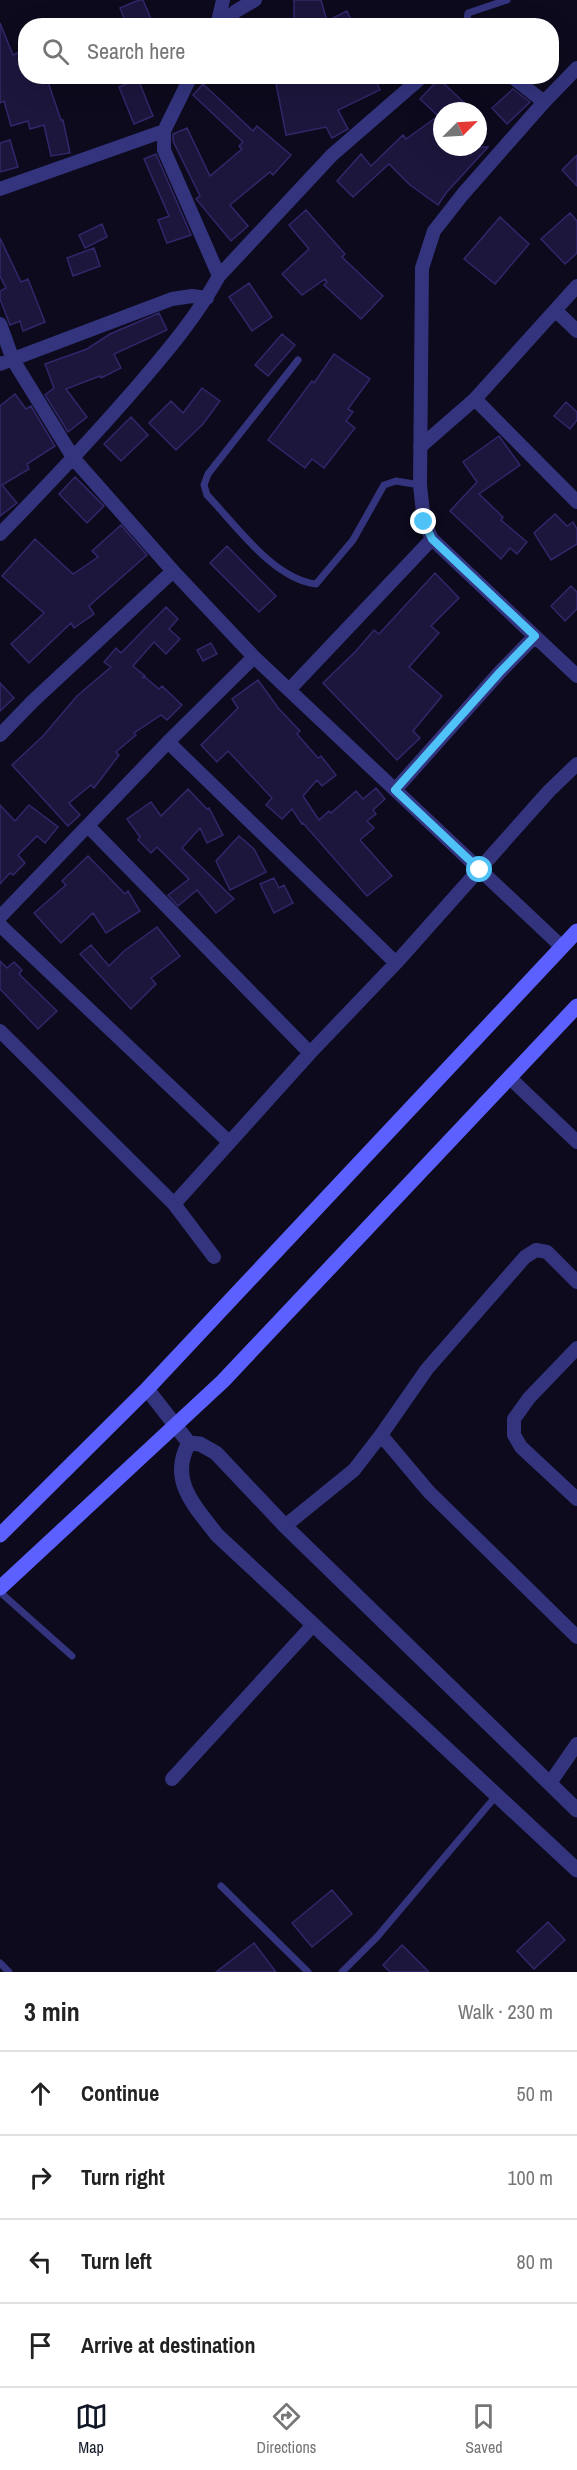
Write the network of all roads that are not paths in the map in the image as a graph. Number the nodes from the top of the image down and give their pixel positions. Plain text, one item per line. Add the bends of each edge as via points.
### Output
1 (223, 0) edge
2 (255, 0) edge
3 (507, 0) edge
4 (220, 18) edge
5 (228, 18) edge
6 (467, 18) edge
7 (577, 68) edge
8 (187, 84) edge
9 (414, 84) edge
10 (521, 84) edge
11 (544, 102) junction
12 (164, 131) junction
13 (0, 189) edge
14 (219, 276) junction
15 (577, 286) edge
16 (207, 298) junction
17 (555, 310) junction
18 (0, 324) edge
19 (577, 331) edge
20 (298, 360) dead end
21 (7, 362) edge
22 (475, 399) junction
23 (420, 447) junction
24 (74, 459) junction
25 (420, 485) junction
26 (577, 502) edge
27 (0, 534) edge
28 (432, 539) junction
29 (173, 571) junction
30 (535, 636) junction
31 (254, 657) junction
32 (577, 676) edge
33 (289, 690) junction
34 (0, 735) edge
35 (168, 742) junction
36 (577, 764) edge
37 (395, 790) junction
38 (89, 827) junction
39 (480, 870) junction
40 (0, 917) edge
41 (0, 925) edge
42 (577, 931) edge
43 (562, 948) junction
44 (396, 963) junction
45 (577, 1006) edge
46 (0, 1031) edge
47 (310, 1053) junction
48 (510, 1077) junction
49 (229, 1142) junction
50 (577, 1142) edge
51 (174, 1204) junction
52 (214, 1257) dead end
53 (577, 1282) edge
54 (575, 1354) edge
55 (147, 1389) junction
56 (176, 1426) junction
57 (381, 1435) junction
58 (189, 1443) junction
59 (577, 1499) edge
60 (285, 1526) junction
61 (0, 1535) edge
62 (0, 1590) edge
63 (313, 1625) junction
64 (577, 1637) edge
65 (72, 1656) dead end
66 (577, 1744) edge
67 (172, 1779) dead end
68 (550, 1783) junction
69 (496, 1796) junction
70 (577, 1810) edge
71 (577, 1870) edge
72 (221, 1886) dead end
73 (0, 1963) edge
74 (9, 1972) edge
75 (308, 1972) edge
76 (342, 1972) edge

1 - 4 street
2 - 5 street
3 - 6 lane via 468,14
7 - 11 street
8 - 12 street
9 - 14 street via 332,155
10 - 11 street
11 - 23 street via 434,231 422,268
12 - 13 street
12 - 14 street via 164,150
14 - 16 street
15 - 17 street
16 - 21 street via 172,299
16 - 24 street via 178,338
17 - 19 street
17 - 22 street
18 - 21 street
20 - 25 lane via 208,474 204,485 207,495 255,545 278,568 303,582 316,584 353,540 384,485 396,481
21 - 24 street
22 - 23 street
22 - 26 street
23 - 25 street
24 - 27 street
24 - 29 street
25 - 28 street via 424,522
28 - 30 street
28 - 33 street
29 - 31 street
29 - 34 street
30 - 32 street
30 - 37 street
31 - 33 street
31 - 35 street
33 - 37 street
35 - 38 street
35 - 44 street
36 - 39 street
37 - 39 street
38 - 40 street
38 - 47 street
39 - 43 street
39 - 44 street
41 - 49 street
42 - 43 main road
43 - 55 main road
44 - 47 street
45 - 48 main road
46 - 51 street
47 - 49 street
48 - 50 street
48 - 56 main road via 224,1381
49 - 51 street
51 - 52 street
53 - 57 street via 547,1252 536,1250 525,1257 427,1369
54 - 59 street via 529,1398 514,1419 514,1435 521,1447
55 - 56 street
55 - 61 main road
56 - 58 street
56 - 62 main road
57 - 60 street via 354,1470
57 - 64 street via 429,1492
58 - 60 street via 216,1453
58 - 63 street via 181,1457 180,1470 194,1504 217,1535
60 - 68 street
62 - 65 lane
63 - 67 street
63 - 69 street
66 - 68 street
68 - 70 street
69 - 71 street
69 - 76 lane via 377,1937
72 - 75 lane
73 - 74 lane

